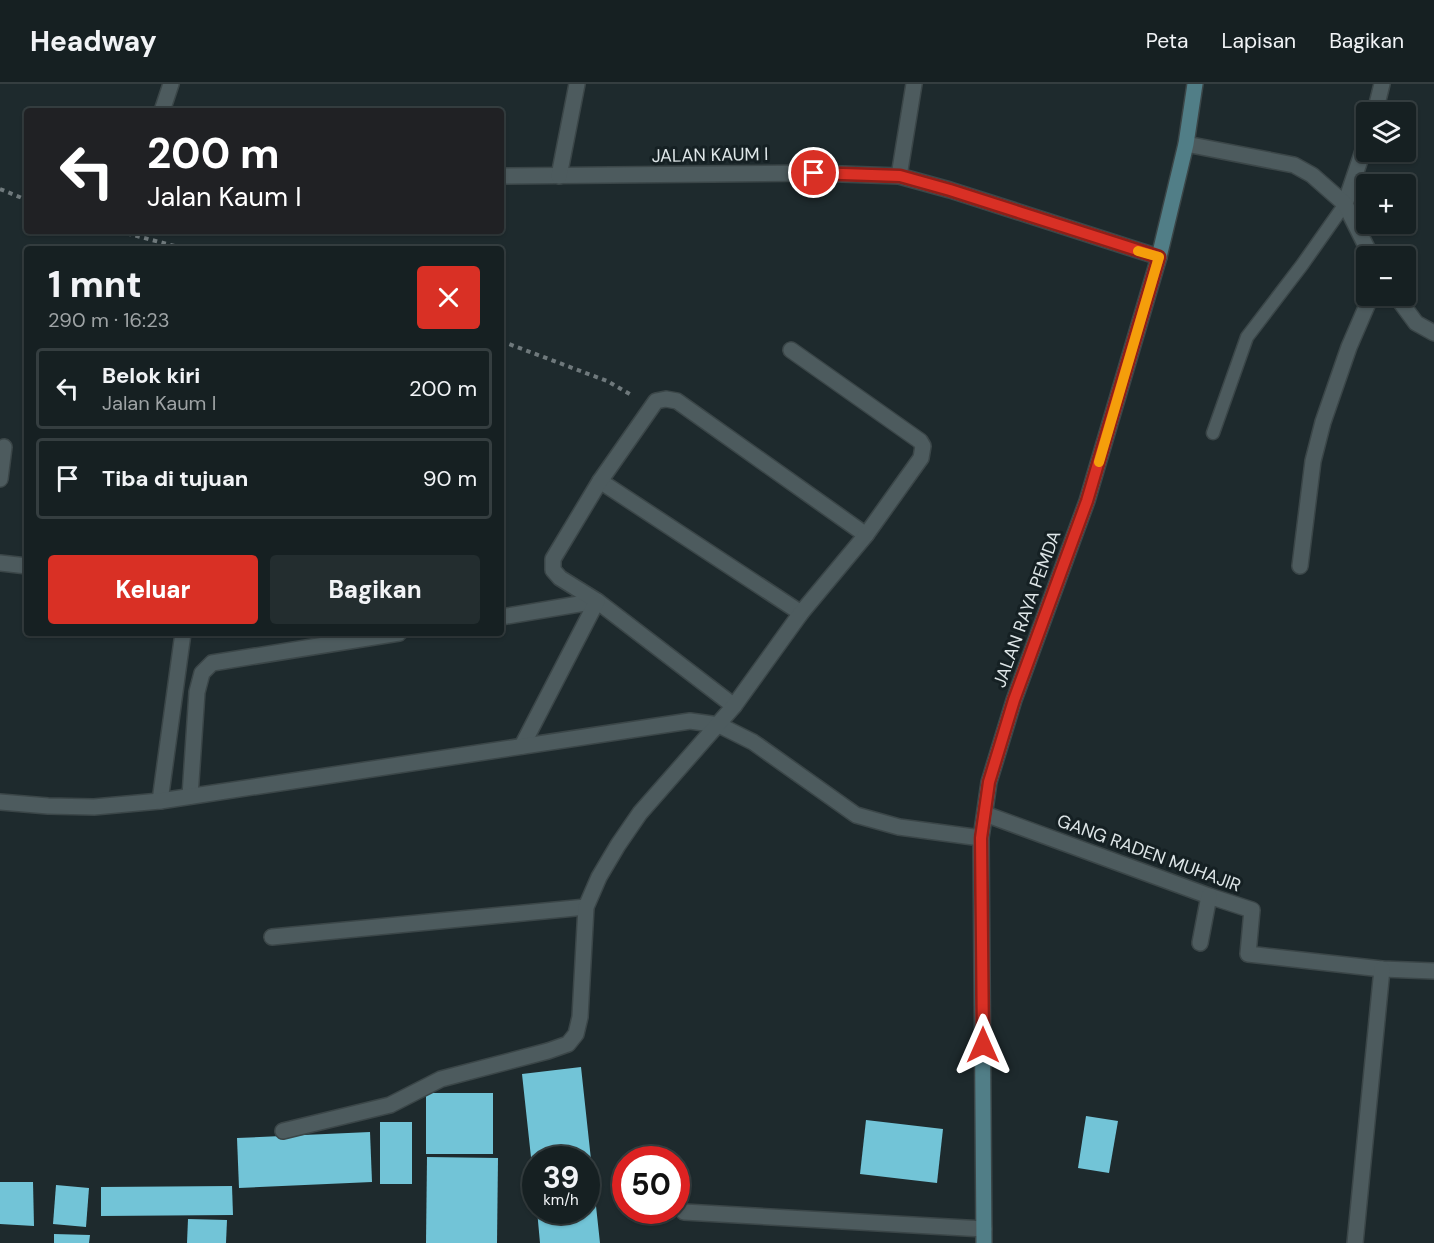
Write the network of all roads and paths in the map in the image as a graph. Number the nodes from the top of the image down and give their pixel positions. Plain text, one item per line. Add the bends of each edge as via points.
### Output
1 (171, 84) edge
2 (577, 84) edge
3 (914, 84) edge
4 (1195, 84) edge
5 (1382, 84) edge
6 (1378, 102) edge
7 (163, 108) edge
8 (1186, 144) junction
9 (1359, 162) edge
10 (504, 176) edge
11 (559, 176) junction
12 (900, 176) junction
13 (0, 189) edge
14 (24, 199) edge
15 (1345, 204) junction
16 (129, 234) edge
17 (175, 246) edge
18 (1366, 246) edge
19 (1159, 257) junction
20 (1367, 306) edge
21 (1403, 306) edge
22 (1434, 333) edge
23 (504, 342) edge
24 (791, 350) dead end
25 (652, 406) junction
26 (1213, 433) dead end
27 (4, 447) dead end
28 (0, 479) edge
29 (600, 481) junction
30 (866, 535) junction
31 (0, 563) edge
32 (24, 566) edge
33 (1300, 566) dead end
34 (597, 601) junction
35 (801, 613) junction
36 (504, 616) edge
37 (183, 636) edge
38 (380, 636) edge
39 (734, 706) junction
40 (719, 724) junction
41 (522, 746) junction
42 (190, 796) junction
43 (160, 801) junction
44 (0, 802) edge
45 (985, 814) junction
46 (981, 838) junction
47 (1209, 896) junction
48 (585, 907) junction
49 (272, 937) dead end
50 (1200, 943) dead end
51 (1382, 969) junction
52 (1434, 971) edge
53 (282, 1131) dead end
54 (690, 1212) edge
55 (984, 1236) edge
56 (1355, 1243) edge

1 - 7 street
2 - 11 street
3 - 12 street
4 - 8 main road, JALAN RAYA PEMDA
5 - 6 street
8 - 15 street via 1294,165
8 - 19 main road, JALAN RAYA PEMDA
9 - 15 street
10 - 11 street, JALAN KAUM I
11 - 12 street, JALAN KAUM I via 814,173
12 - 19 street, JALAN KAUM I
13 - 14 path
15 - 18 street
15 - 26 lane via 1246,337
16 - 17 path
19 - 45 main road, JALAN RAYA PEMDA via 1087,501 1014,700 989,782
20 - 33 street via 1349,346 1313,461
21 - 22 street via 1416,323
23 - 25 path via 607,381
24 - 30 street via 923,446 921,458
25 - 29 street
25 - 30 street via 656,401 677,401
27 - 28 street
29 - 34 street via 552,559 553,570 560,578
29 - 35 street
30 - 35 street
31 - 32 street
34 - 36 street
34 - 39 street
34 - 41 street
35 - 39 street
37 - 43 street
38 - 42 street via 212,663 202,674 197,692
39 - 40 street
40 - 41 street via 662,724
40 - 46 street via 753,742 856,814 899,827
40 - 48 street via 640,813 599,877
41 - 42 street
42 - 43 street
43 - 44 street via 94,807
45 - 46 main road, JALAN RAYA PEMDA
45 - 47 street, GANG RADEN MUHAJIR
46 - 55 main road, JALAN RAYA PEMDA
47 - 50 street
47 - 51 street, GANG RADEN MUHAJIR via 1252,910 1248,954
48 - 49 street
48 - 53 street via 580,1017 576,1034 568,1044 441,1079 390,1105
51 - 52 street, GANG RADEN MUHAJIR
51 - 56 street
54 - 55 street

